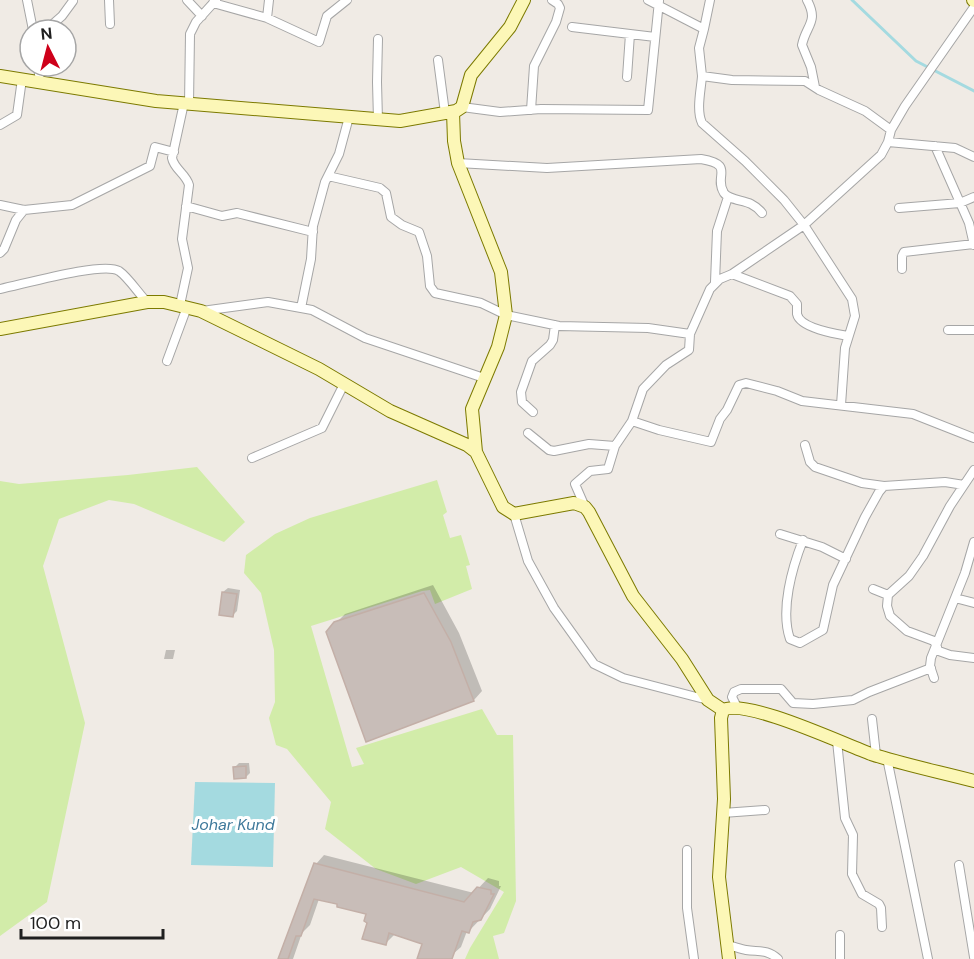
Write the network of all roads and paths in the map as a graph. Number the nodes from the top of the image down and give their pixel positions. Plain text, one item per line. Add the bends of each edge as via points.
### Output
1 (27, 0) edge
2 (110, 0) edge
3 (187, 0) edge
4 (269, 0) edge
5 (347, 0) edge
6 (524, 0) edge
7 (552, 0) edge
8 (648, 0) edge
9 (710, 0) edge
10 (807, 0) edge
11 (73, 1) edge
12 (215, 2) edge
13 (658, 3) edge
14 (974, 7) edge
15 (202, 16) junction
16 (31, 18) edge
17 (60, 18) edge
18 (267, 18) junction
19 (110, 24) dead end
20 (572, 27) dead end
21 (704, 29) junction
22 (630, 34) junction
23 (655, 37) junction
24 (378, 39) dead end
25 (438, 60) dead end
26 (0, 76) edge
27 (702, 76) junction
28 (627, 77) dead end
29 (40, 78) edge
30 (22, 79) junction
31 (40, 82) junction
32 (815, 87) junction
33 (187, 104) junction
34 (531, 110) junction
35 (453, 111) junction
36 (349, 117) junction
37 (378, 120) junction
38 (0, 125) edge
39 (891, 130) junction
40 (888, 142) junction
41 (935, 146) junction
42 (174, 152) junction
43 (974, 157) edge
44 (458, 163) junction
45 (328, 176) junction
46 (728, 197) junction
47 (974, 197) edge
48 (960, 203) junction
49 (0, 205) edge
50 (186, 206) junction
51 (899, 208) dead end
52 (24, 210) junction
53 (762, 213) dead end
54 (804, 225) junction
55 (313, 232) junction
56 (974, 244) edge
57 (0, 253) edge
58 (902, 269) dead end
59 (732, 274) junction
60 (715, 282) junction
61 (0, 290) edge
62 (147, 302) junction
63 (184, 306) junction
64 (301, 308) junction
65 (201, 311) junction
66 (506, 315) junction
67 (555, 325) junction
68 (0, 329) edge
69 (948, 330) dead end
70 (974, 330) edge
71 (690, 334) junction
72 (848, 336) junction
73 (167, 361) dead end
74 (484, 378) junction
75 (344, 384) junction
76 (841, 405) junction
77 (533, 411) dead end
78 (632, 421) junction
79 (528, 433) dead end
80 (974, 438) edge
81 (805, 445) dead end
82 (615, 446) junction
83 (476, 452) junction
84 (252, 458) dead end
85 (974, 470) edge
86 (964, 485) junction
87 (884, 486) junction
88 (585, 507) junction
89 (514, 514) junction
90 (780, 534) dead end
91 (803, 540) junction
92 (974, 542) edge
93 (846, 559) junction
94 (873, 589) dead end
95 (888, 595) junction
96 (955, 598) junction
97 (974, 603) edge
98 (936, 648) junction
99 (974, 658) edge
100 (931, 668) junction
101 (934, 678) dead end
102 (708, 700) junction
103 (737, 707) junction
104 (723, 710) junction
105 (872, 719) dead end
106 (837, 741) junction
107 (882, 757) junction
108 (974, 781) edge
109 (765, 810) dead end
110 (723, 813) junction
111 (687, 850) dead end
112 (958, 865) dead end
113 (882, 927) dead end
114 (840, 935) dead end
115 (727, 945) junction
116 (974, 957) edge
117 (694, 959) edge
118 (729, 959) edge
119 (778, 959) edge
120 (840, 959) edge
121 (928, 959) edge

1 - 16 street
2 - 19 street
3 - 15 street
4 - 18 street
5 - 18 street via 327,16 319,42
6 - 35 main road via 510,27 471,75
7 - 34 street via 560,8 534,66
8 - 13 street
9 - 21 street
10 - 32 street via 813,22 802,45
11 - 17 street
12 - 15 street
12 - 18 street
13 - 21 street
13 - 23 street
14 - 39 street
15 - 33 street via 190,34
20 - 22 street
21 - 27 street via 699,48
22 - 23 street
22 - 28 street
23 - 34 street via 648,110
24 - 37 street
25 - 35 street
26 - 30 main road
27 - 32 street via 804,81
27 - 54 street via 702,123 746,161
29 - 31 street
30 - 31 main road
30 - 38 street via 17,116
31 - 33 main road
32 - 39 street via 865,111
33 - 36 main road
33 - 42 street
34 - 35 street
35 - 37 main road via 400,121
35 - 44 main road
36 - 37 main road
36 - 45 street
39 - 40 street
40 - 41 street
40 - 54 street via 881,155
41 - 43 street via 955,148
41 - 48 street
42 - 50 street via 173,163 188,180
42 - 52 street via 155,147 150,166 72,205
44 - 46 street via 547,168 701,159 719,164 723,191
44 - 66 main road via 501,272
45 - 55 street
45 - 66 street via 380,188 386,193 391,217 419,232 427,256 430,286 435,293 481,303
46 - 53 street via 754,205
46 - 60 street via 717,231
47 - 48 street
48 - 51 street
48 - 56 street
49 - 52 street
50 - 55 street via 222,216 237,213
50 - 63 street via 182,239 188,268
52 - 57 street
54 - 59 street
54 - 72 street via 855,307 854,325
55 - 64 street
56 - 58 street via 904,252
59 - 60 street
59 - 72 street via 790,296 798,304 799,318 818,330
60 - 71 street
61 - 62 street via 108,268 118,271
62 - 63 main road
62 - 68 main road
63 - 65 main road
63 - 73 street
64 - 65 street via 268,302
64 - 74 street via 365,338
65 - 75 main road via 290,353
66 - 67 street
66 - 74 main road
67 - 71 street via 648,328
67 - 77 street via 552,340 532,361 521,392 522,402
69 - 70 street
71 - 78 street via 689,350 666,365 643,389
72 - 76 street
74 - 83 main road via 472,409
75 - 83 main road
75 - 84 street via 321,428
76 - 78 street via 802,401 746,383 740,385 711,442
76 - 80 street via 913,414
78 - 82 street
79 - 82 street via 554,451 589,444
81 - 87 street via 815,466 862,483
82 - 88 street via 608,469 590,471 575,484
83 - 89 main road via 503,507
85 - 86 street
86 - 87 street via 945,482
86 - 95 street via 909,576
87 - 93 street
88 - 89 main road via 574,503
88 - 102 main road via 633,596
89 - 102 street via 528,561 554,608 594,664 623,678
90 - 91 street
91 - 93 street
91 - 93 street via 790,577 786,616 787,632 794,642 800,643 823,630 833,585
92 - 96 street
94 - 95 street
95 - 98 street via 890,616 907,631 934,642
96 - 97 street
96 - 98 street
98 - 99 street via 950,655
98 - 100 street
100 - 101 street
100 - 103 street via 853,700 829,703 793,703 781,688 741,689 732,697
102 - 104 main road
103 - 104 main road
103 - 106 main road via 777,717
104 - 110 main road
105 - 107 street
106 - 107 main road
106 - 113 street via 844,818 853,835 852,874 862,894 879,904
107 - 108 main road
107 - 121 street
109 - 110 street
110 - 115 main road via 719,877
111 - 117 street via 687,908
112 - 116 street
114 - 120 street
115 - 118 main road
115 - 119 street via 772,953

